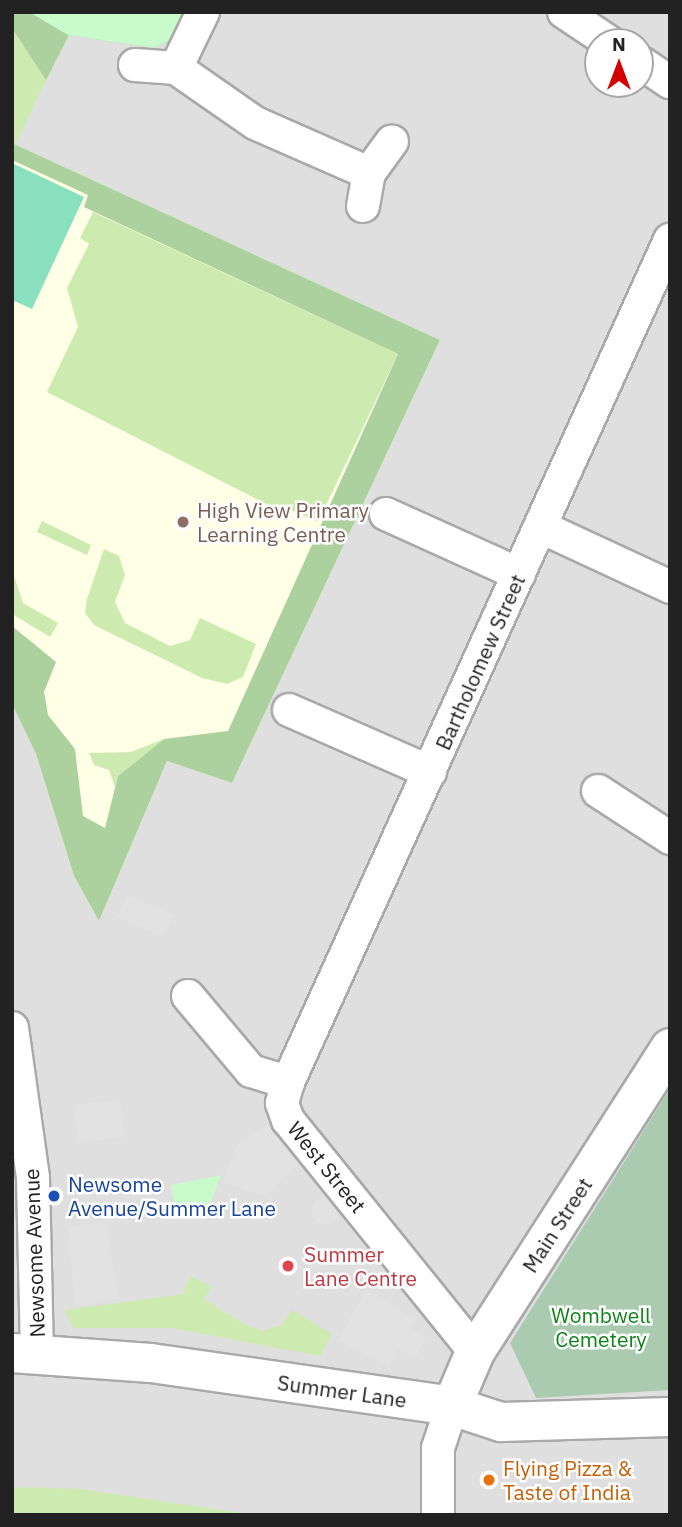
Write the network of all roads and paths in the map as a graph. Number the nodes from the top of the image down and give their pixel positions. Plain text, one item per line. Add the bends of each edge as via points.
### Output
1 (203, 12) edge
2 (564, 12) edge
3 (588, 28) edge
4 (135, 65) dead end
5 (176, 68) junction
6 (654, 71) edge
7 (670, 82) edge
8 (392, 141) dead end
9 (369, 173) junction
10 (363, 206) dead end
11 (670, 240) edge
12 (386, 514) dead end
13 (541, 527) junction
14 (519, 574) junction
15 (670, 587) edge
16 (289, 710) dead end
17 (430, 772) junction
18 (598, 791) dead end
19 (670, 838) edge
20 (188, 996) dead end
21 (12, 1028) edge
22 (670, 1048) edge
23 (288, 1082) junction
24 (475, 1352) junction
25 (25, 1354) edge
26 (452, 1406) junction
27 (670, 1417) edge
28 (438, 1515) edge

1 - 5 street
2 - 3 street
4 - 5 street
5 - 9 street via 255,123
6 - 7 street
8 - 9 street
9 - 10 street
11 - 13 street, Bartholomew Street
12 - 14 street
13 - 14 street, Bartholomew Street
13 - 15 street
14 - 17 street, Bartholomew Street
16 - 17 street
17 - 23 street, Bartholomew Street
18 - 19 street
20 - 23 street via 251,1071
21 - 25 street, Newsome Avenue via 33,1178
22 - 24 street, Main Street
23 - 24 street, West Street via 282,1103 288,1120
24 - 26 street, Main Street
25 - 26 street, Summer Lane via 151,1363
26 - 27 street, Summer Lane via 501,1422 555,1425
26 - 28 street via 438,1448

